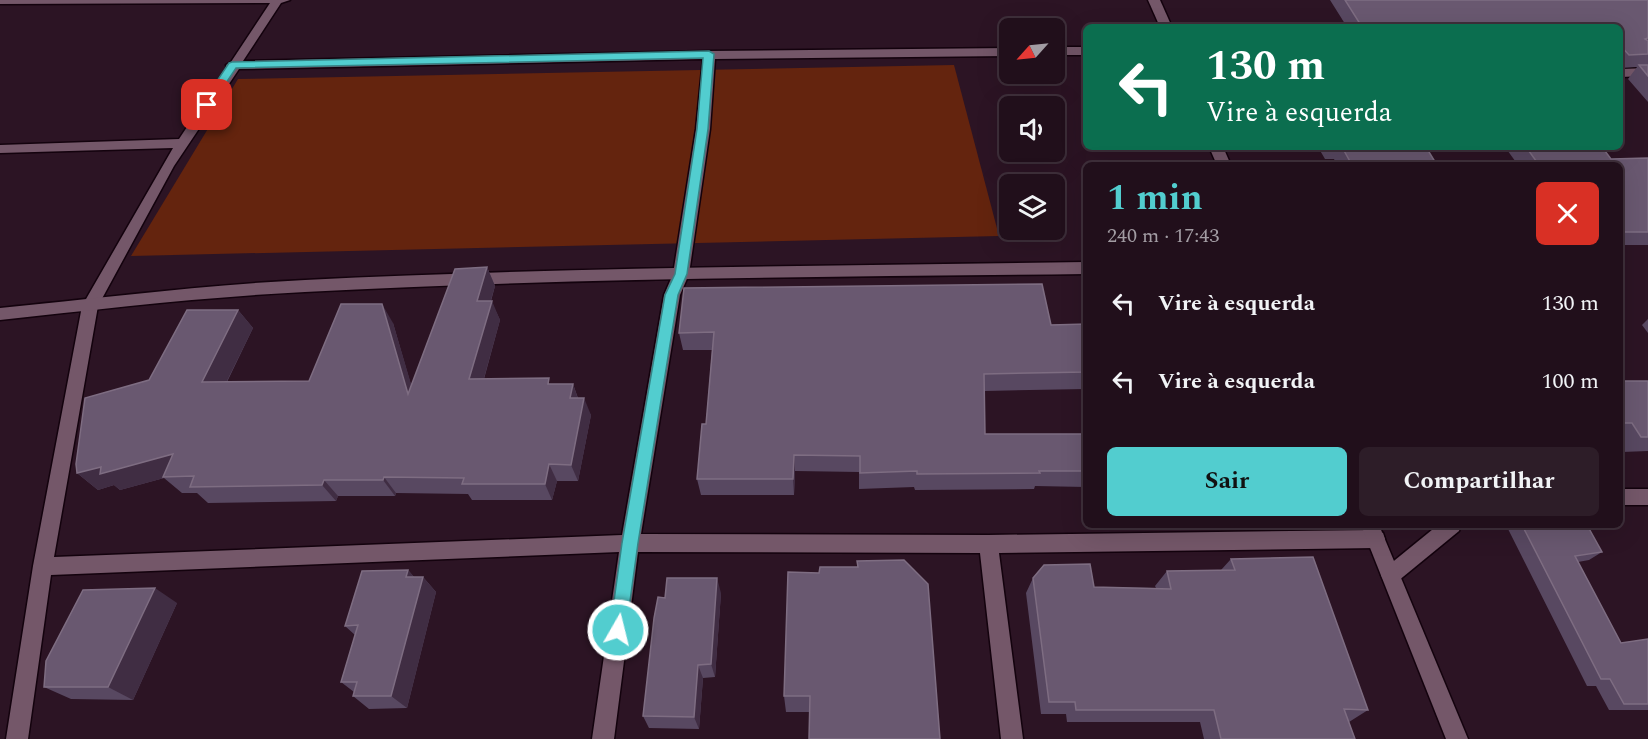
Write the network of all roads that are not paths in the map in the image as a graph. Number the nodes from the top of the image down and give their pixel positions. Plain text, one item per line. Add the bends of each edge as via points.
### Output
1 (278, 0) edge
2 (289, 0) edge
3 (1154, 0) edge
4 (0, 1) edge
5 (1165, 24) edge
6 (1065, 51) edge
7 (1083, 51) edge
8 (999, 52) edge
9 (709, 54) junction
10 (232, 65) junction
11 (1648, 72) edge
12 (1623, 73) edge
13 (183, 142) junction
14 (0, 149) edge
15 (1083, 268) edge
16 (681, 274) junction
17 (90, 306) junction
18 (0, 314) edge
19 (1648, 496) edge
20 (1623, 497) edge
21 (1448, 528) edge
22 (1373, 532) edge
23 (630, 543) junction
24 (988, 544) junction
25 (43, 566) junction
26 (1391, 575) junction
27 (17, 739) edge
28 (603, 739) edge
29 (1012, 739) edge
30 (1457, 739) edge

1 - 2 street
1 - 4 street
1 - 10 street
3 - 5 street
6 - 7 street
8 - 9 street
9 - 10 street
9 - 16 street via 703,129
10 - 13 street
11 - 12 street
13 - 14 street
13 - 17 street
15 - 16 street
16 - 17 street via 304,286
16 - 23 street via 672,295
17 - 18 street
17 - 25 street
19 - 20 street
21 - 26 street
22 - 24 street
22 - 26 street
23 - 24 street
23 - 25 street
23 - 28 street
24 - 29 street
25 - 27 street
26 - 30 street

